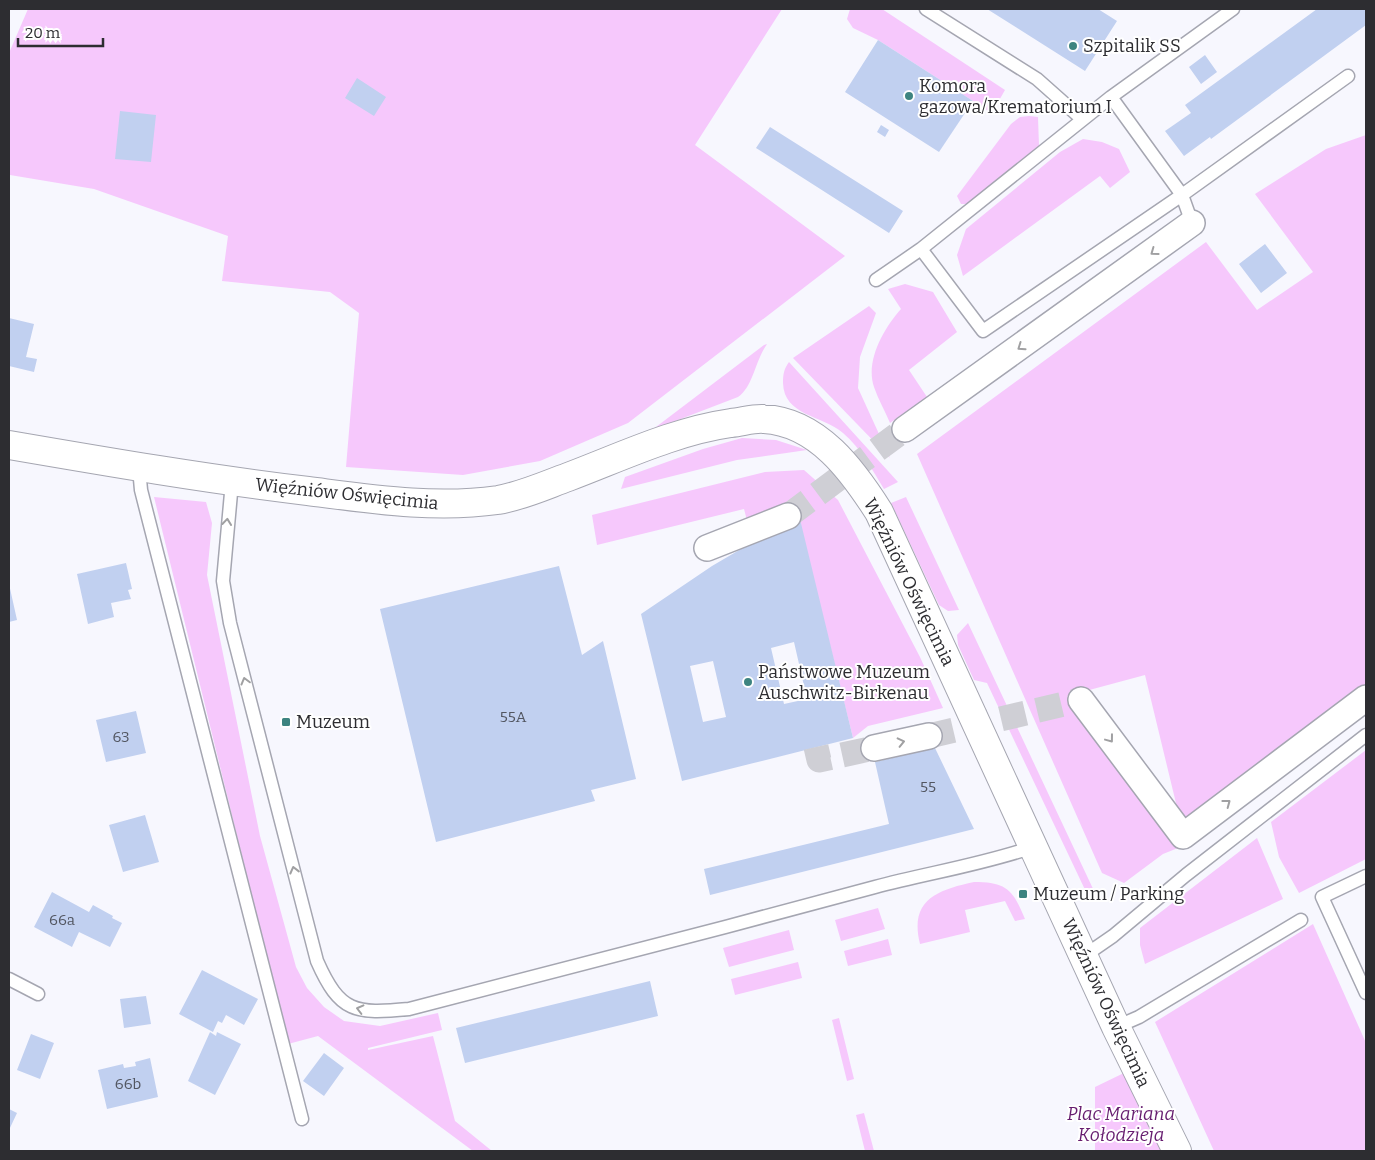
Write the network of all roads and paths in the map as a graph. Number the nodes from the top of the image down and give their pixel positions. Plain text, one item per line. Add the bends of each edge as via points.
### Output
1 (926, 9) edge
2 (1233, 9) edge
3 (1348, 76) dead end
4 (1111, 97) junction
5 (1082, 119) junction
6 (1182, 195) junction
7 (1192, 223) joint
8 (921, 249) junction
9 (876, 280) dead end
10 (905, 429) tunnel mouth
11 (9, 445) edge
12 (9, 461) edge
13 (139, 468) junction
14 (232, 482) junction
15 (788, 516) tunnel mouth
16 (707, 548) dead end
17 (1366, 698) edge
18 (1081, 700) dead end
19 (1366, 735) edge
20 (929, 736) tunnel mouth
21 (874, 748) tunnel mouth
22 (1033, 847) junction
23 (1366, 876) edge
24 (1301, 920) dead end
25 (1084, 956) junction
26 (9, 979) edge
27 (1366, 992) edge
28 (38, 994) dead end
29 (1116, 1027) junction
30 (302, 1119) dead end
31 (1177, 1151) edge

1 - 5 lane via 1037,79
2 - 4 lane
3 - 6 lane
4 - 5 lane
4 - 6 lane
5 - 8 lane
6 - 7 lane
6 - 8 lane via 983,331
7 -> 10 street
8 - 9 lane
11 - 13 street, Więźniów Oświęcimia
12 - 13 street, Więźniów Oświęcimia
13 - 14 street, Więźniów Oświęcimia
13 - 30 lane via 141,490
14 - 22 street, Więźniów Oświęcimia via 396,502 470,503 532,490 708,426 763,419 809,434 841,458 879,512
22 -> 14 lane via 409,1009 373,1012 348,1006 328,986 317,961 228,614 223,581
15 - 16 street
18 -> 17 street via 1183,836
19 - 25 lane
21 -> 20 street
22 - 25 street, Więźniów Oświęcimia
23 - 27 lane via 1322,897
24 - 29 lane via 1139,1017
25 - 29 street, Więźniów Oświęcimia
26 - 28 lane
29 - 31 street, Więźniów Oświęcimia

